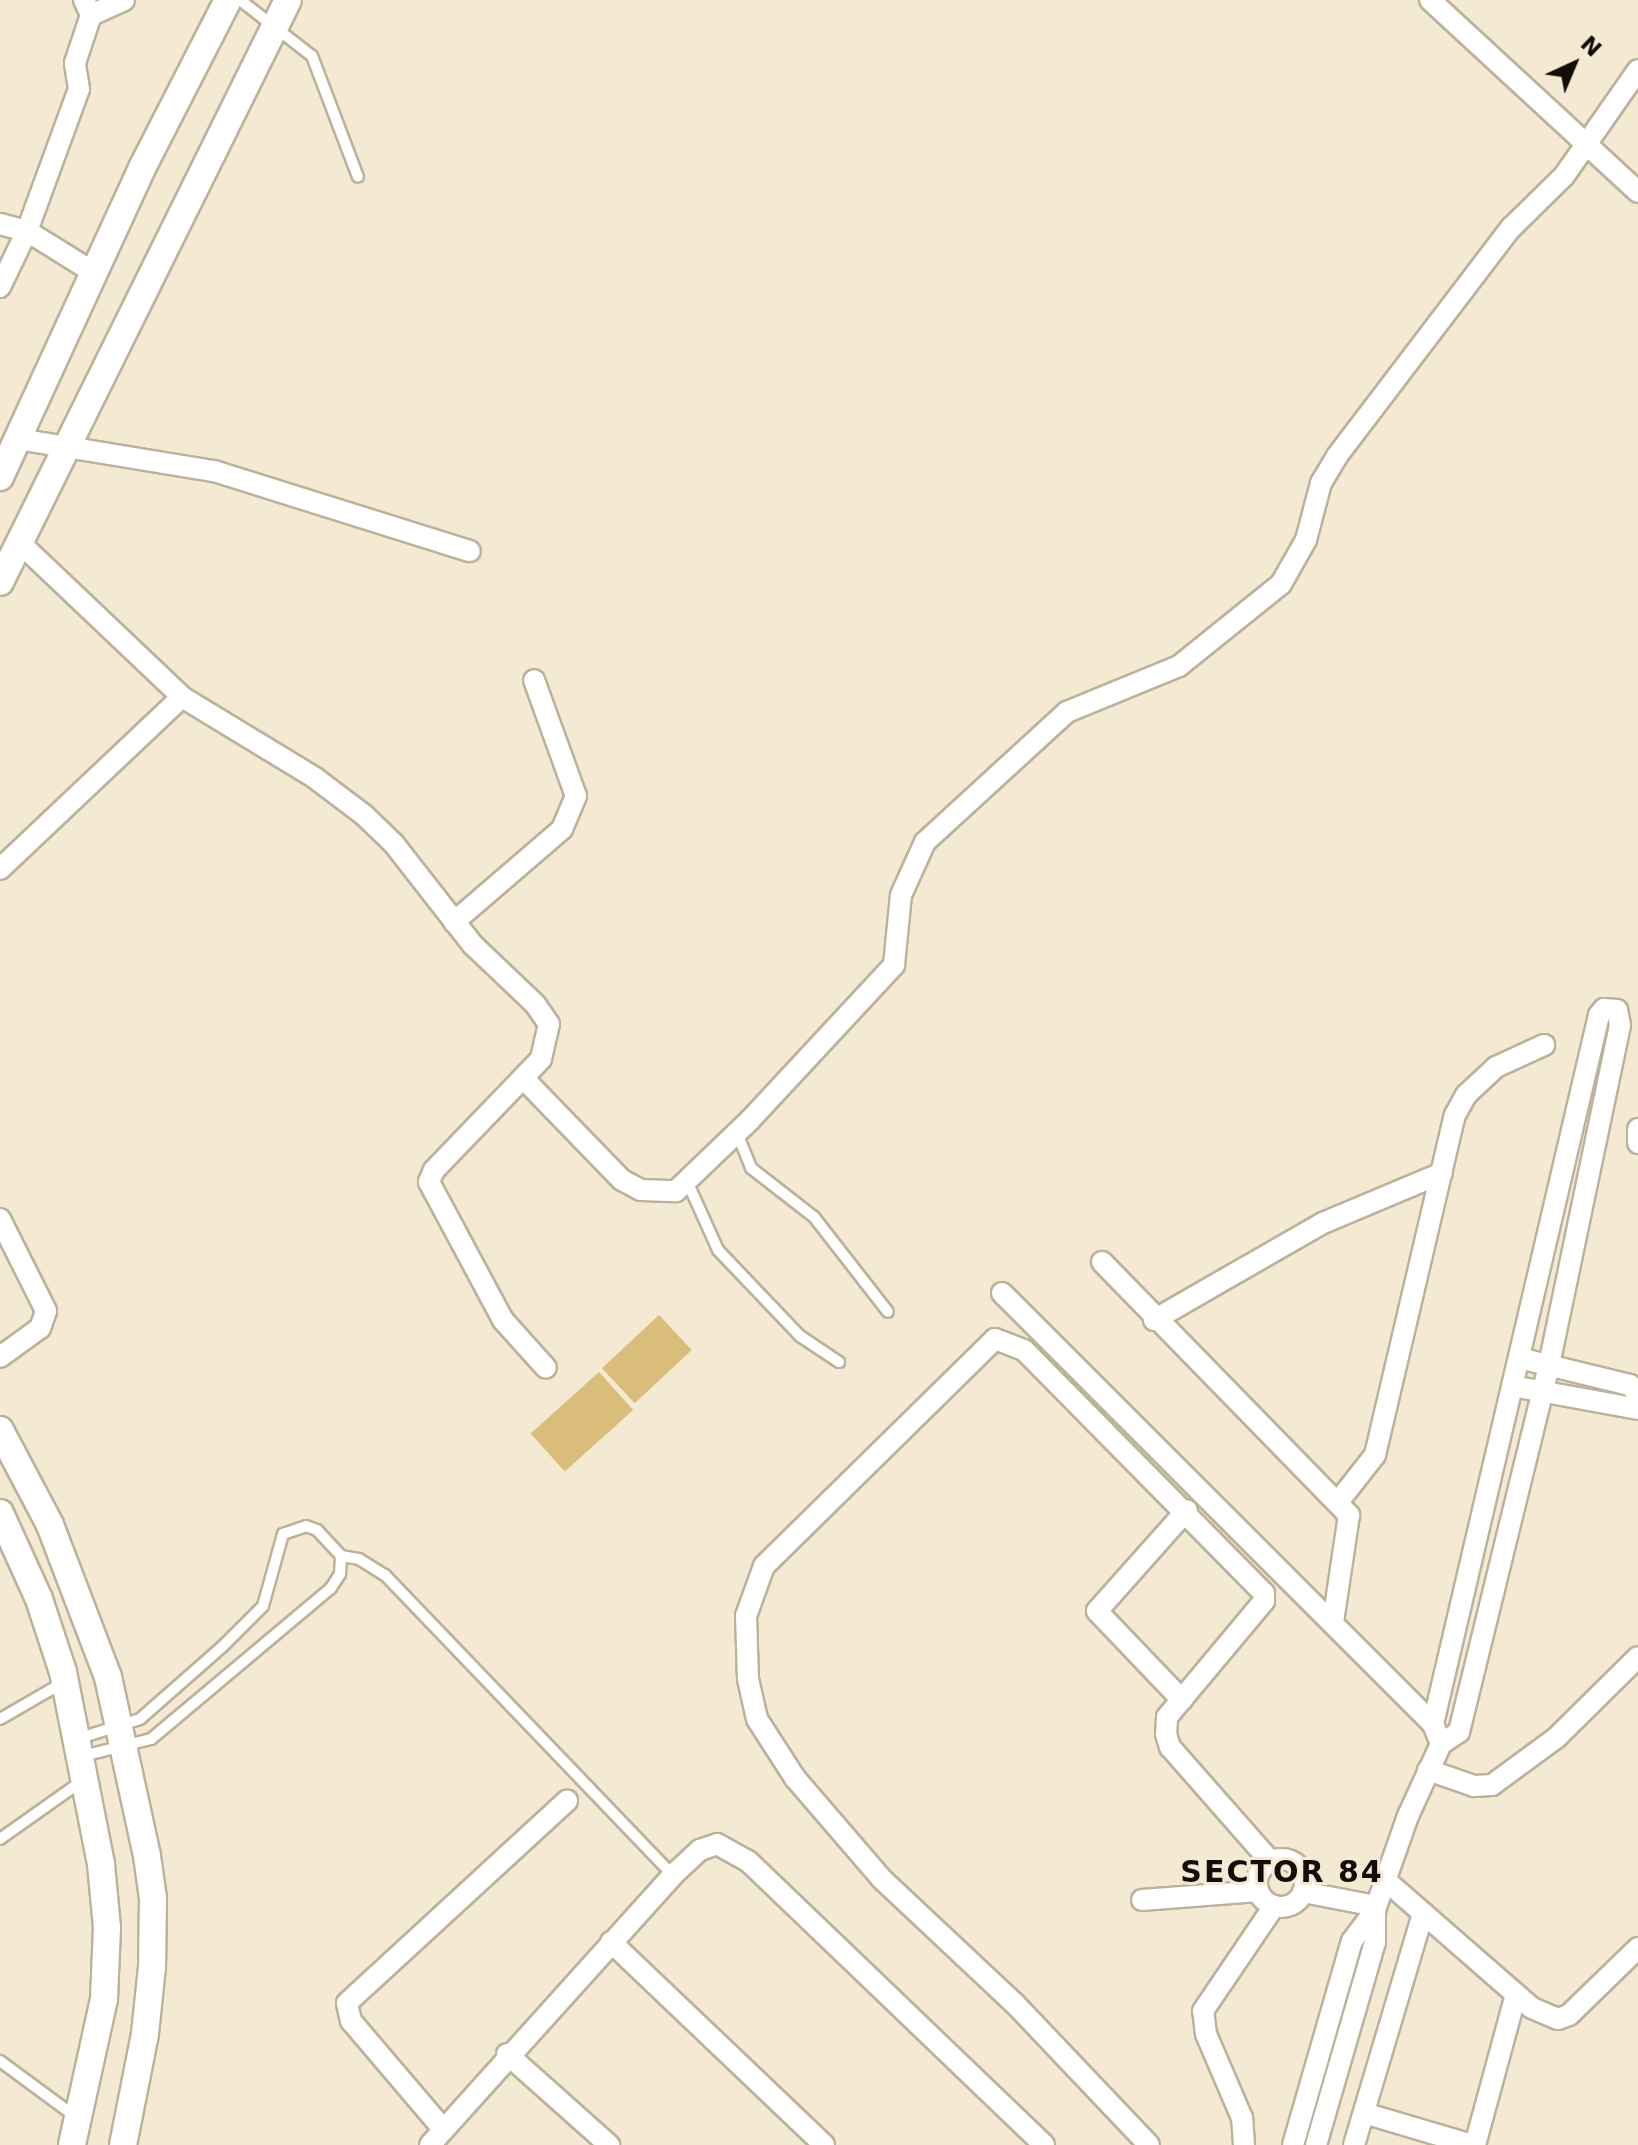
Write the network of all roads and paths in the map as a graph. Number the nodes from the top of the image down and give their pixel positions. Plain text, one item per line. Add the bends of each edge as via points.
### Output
1 (124, 0) edge
2 (228, 0) edge
3 (240, 0) edge
4 (288, 0) edge
5 (1430, 0) edge
6 (87, 8) edge
7 (276, 25) junction
8 (1638, 70) edge
9 (1587, 144) junction
10 (358, 177) dead end
11 (1638, 192) edge
12 (0, 224) edge
13 (27, 231) junction
14 (96, 274) junction
15 (0, 287) edge
16 (18, 439) junction
17 (69, 446) junction
18 (0, 477) edge
19 (20, 543) junction
20 (470, 551) dead end
21 (0, 582) edge
22 (534, 680) dead end
23 (182, 697) junction
24 (0, 869) edge
25 (454, 922) junction
26 (1544, 1045) dead end
27 (523, 1078) junction
28 (1638, 1129) edge
29 (737, 1133) junction
30 (1638, 1143) edge
31 (1442, 1173) junction
32 (687, 1180) junction
33 (0, 1219) edge
34 (1102, 1262) dead end
35 (1002, 1293) dead end
36 (888, 1312) dead end
37 (1154, 1320) junction
38 (0, 1357) edge
39 (1519, 1358) junction
40 (839, 1362) dead end
41 (1549, 1365) junction
42 (546, 1368) dead end
43 (1512, 1386) junction
44 (1543, 1391) junction
45 (1638, 1394) edge
46 (1638, 1409) edge
47 (0, 1430) edge
48 (1338, 1502) junction
49 (1187, 1510) junction
50 (0, 1513) edge
51 (341, 1556) junction
52 (1333, 1622) junction
53 (1638, 1657) edge
54 (66, 1681) junction
55 (1182, 1700) junction
56 (0, 1719) edge
57 (1433, 1724) junction
58 (123, 1739) junction
59 (1441, 1744) junction
60 (83, 1758) junction
61 (1428, 1770) junction
62 (567, 1801) dead end
63 (0, 1839) edge
64 (1270, 1861) junction
65 (673, 1875) junction
66 (1384, 1879) junction
67 (1258, 1891) junction
68 (1303, 1892) junction
69 (1142, 1900) dead end
70 (1274, 1906) junction
71 (1376, 1908) junction
72 (1423, 1913) junction
73 (611, 1942) junction
74 (1638, 1948) edge
75 (1516, 1994) junction
76 (507, 2054) junction
77 (0, 2061) edge
78 (1364, 2113) junction
79 (1313, 2118) junction
80 (79, 2119) junction
81 (443, 2129) junction
82 (72, 2145) edge
83 (123, 2145) edge
84 (430, 2145) edge
85 (609, 2145) edge
86 (824, 2145) edge
87 (1044, 2145) edge
88 (1149, 2145) edge
89 (1244, 2145) edge
90 (1293, 2145) edge
91 (1316, 2145) edge
92 (1354, 2145) edge
93 (1473, 2145) edge

1 - 6 street
2 - 14 street via 142,168
3 - 7 lane
4 - 7 street
5 - 9 street
6 - 13 street via 75,63 79,89
7 - 10 lane via 312,56
7 - 17 street
8 - 9 street
9 - 11 street
9 - 29 street via 1564,176 1511,228 1337,456 1321,483 1306,540 1281,584 1179,666 1067,712 925,842 901,895 894,965
12 - 13 street
13 - 14 street
13 - 15 street
14 - 16 street
16 - 17 street
16 - 18 street
17 - 19 street
17 - 20 street via 214,471
19 - 21 street
19 - 23 street
22 - 25 street via 576,796 562,829
23 - 24 street
23 - 25 street via 315,778 364,815 394,844
25 - 27 street via 549,1024 541,1059
26 - 31 street via 1496,1067 1466,1095 1455,1115
27 - 32 street via 622,1180 660,1193 676,1191
27 - 42 street via 434,1170 429,1182 503,1320
28 - 30 street
29 - 32 street
29 - 36 lane via 751,1168 814,1217
31 - 37 street via 1323,1223
31 - 48 street via 1375,1455
32 - 40 lane via 718,1250 800,1336
33 - 38 street via 46,1311 40,1328
34 - 37 street
35 - 52 street
37 - 48 street
39 - 41 street
39 - 41 street via 1599,1015 1604,1009 1617,1010 1620,1025
39 - 43 street
41 - 44 street
41 - 45 street via 1630,1385
43 - 44 street
43 - 57 street
44 - 46 street
44 - 59 street via 1459,1732
47 - 58 street via 77,1589
48 - 52 street via 1349,1515
49 - 55 street via 1256,1580 1264,1601
49 - 55 street via 1097,1611
49 - 88 street via 1024,1350 995,1339 764,1566 746,1616 748,1679 757,1719 795,1778 881,1878 1015,2004
50 - 54 street via 39,1599
51 - 58 lane via 340,1574 331,1588 151,1739
51 - 58 lane via 317,1530 306,1526 283,1534 263,1606
51 - 65 lane via 359,1559 385,1575
52 - 57 street
53 - 61 street via 1556,1738 1492,1785 1474,1786
54 - 56 lane
54 - 60 street
55 - 64 street via 1167,1717 1170,1747
57 - 59 street
58 - 60 lane
58 - 60 lane
58 - 83 street via 153,1898 145,2034
59 - 61 street
60 - 63 lane
60 - 80 street via 101,1864 106,1967
61 - 66 street
62 - 81 street via 347,2003 351,2021
64 - 67 street via 1257,1879
64 - 68 street via 1293,1862 1305,1881
65 - 73 street
65 - 87 street via 700,1850 717,1844 748,1861
66 - 71 street
66 - 72 street
67 - 69 street
67 - 70 street
68 - 70 street via 1286,1907
68 - 71 street
70 - 89 street via 1203,2011 1206,2034 1239,2110
71 - 79 street via 1375,1942
72 - 75 street
72 - 78 street
73 - 76 street
73 - 86 street
74 - 75 street via 1569,2015 1547,2016
75 - 93 street
76 - 81 street
76 - 85 street
77 - 80 lane
78 - 92 street
78 - 93 street
79 - 90 street
79 - 91 street
80 - 82 street
81 - 84 street

